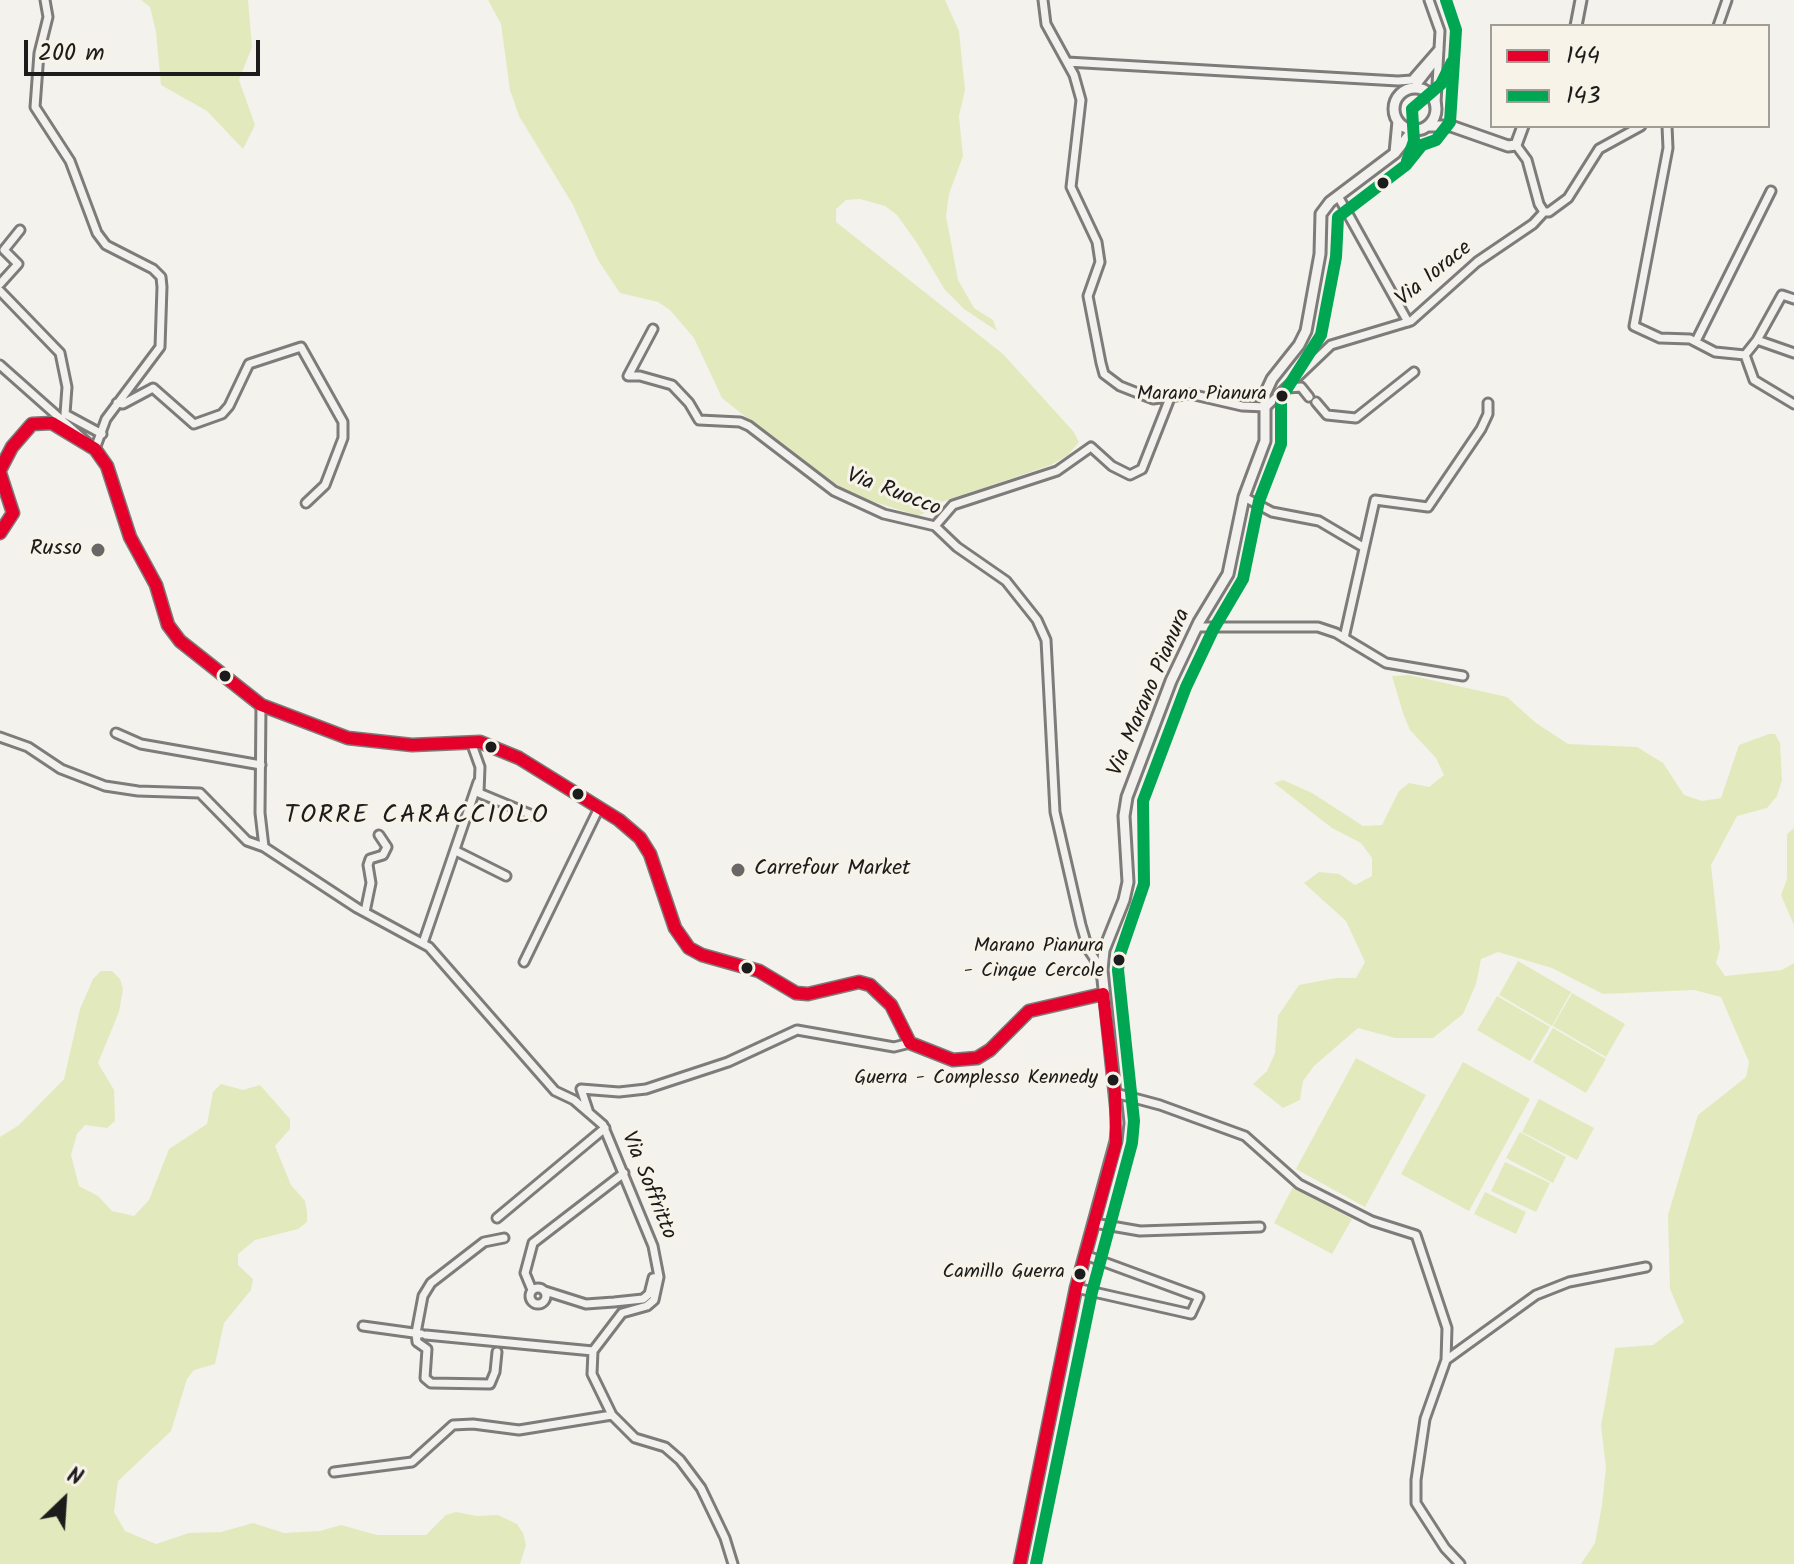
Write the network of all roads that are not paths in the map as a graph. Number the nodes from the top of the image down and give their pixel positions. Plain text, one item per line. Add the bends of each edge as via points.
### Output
1 (45, 0) edge
2 (1043, 0) edge
3 (1429, 0) edge
4 (1581, 0) edge
5 (1727, 0) edge
6 (1576, 24) edge
7 (1719, 24) edge
8 (1438, 52) junction
9 (1067, 62) junction
10 (1414, 88) junction
11 (1436, 106) junction
12 (1398, 121) junction
13 (1429, 126) junction
14 (1451, 126) junction
15 (1522, 128) edge
16 (1637, 128) edge
17 (1667, 128) edge
18 (1413, 130) junction
19 (1516, 145) junction
20 (1395, 153) junction
21 (1771, 191) dead end
22 (1338, 196) junction
23 (1544, 212) junction
24 (20, 230) dead end
25 (0, 284) edge
26 (0, 291) edge
27 (1794, 299) edge
28 (1408, 322) junction
29 (653, 329) dead end
30 (1757, 340) junction
31 (1696, 341) junction
32 (1794, 353) edge
33 (1745, 355) junction
34 (0, 365) edge
35 (1414, 372) dead end
36 (1282, 391) junction
37 (1170, 398) junction
38 (117, 403) junction
39 (1488, 403) dead end
40 (1794, 404) edge
41 (1266, 407) junction
42 (102, 434) junction
43 (92, 448) junction
44 (0, 471) edge
45 (1244, 497) junction
46 (306, 503) dead end
47 (935, 526) junction
48 (0, 533) edge
49 (1363, 547) junction
50 (1196, 627) junction
51 (1344, 638) junction
52 (1463, 676) dead end
53 (261, 705) junction
54 (116, 733) dead end
55 (0, 737) edge
56 (471, 742) junction
57 (261, 765) junction
58 (478, 782) junction
59 (599, 808) junction
60 (532, 815) dead end
61 (379, 835) dead end
62 (264, 847) junction
63 (456, 851) junction
64 (506, 876) dead end
65 (365, 912) junction
66 (423, 943) junction
67 (524, 962) dead end
68 (1102, 970) junction
69 (1103, 994) junction
70 (910, 1043) junction
71 (1115, 1093) junction
72 (589, 1113) junction
73 (605, 1128) junction
74 (624, 1173) junction
75 (497, 1218) dead end
76 (1094, 1223) junction
77 (1260, 1227) dead end
78 (504, 1238) dead end
79 (1085, 1255) junction
80 (1646, 1267) dead end
81 (659, 1277) junction
82 (1076, 1288) junction
83 (532, 1290) junction
84 (545, 1291) junction
85 (363, 1326) dead end
86 (421, 1334) junction
87 (593, 1351) junction
88 (497, 1352) dead end
89 (1446, 1360) junction
90 (612, 1415) junction
91 (334, 1472) dead end
92 (733, 1564) edge
93 (1020, 1564) edge
94 (1460, 1564) edge

1 - 38 street via 48,17 35,107 70,161 97,233 106,245 161,277 160,347
2 - 9 street via 1046,24
3 - 8 street via 1440,31
4 - 6 street
5 - 7 street
8 - 9 street via 1412,80 1398,81
8 - 10 street via 1429,73
8 - 11 street
9 - 37 street via 1081,100 1071,187 1097,242 1100,262 1088,296 1104,374 1153,399
10 - 11 street via 1427,91
10 - 12 street via 1396,102
11 - 13 street
11 - 14 street
12 - 18 street
12 - 20 street
13 - 14 street
13 - 18 street
14 - 19 street
15 - 19 street
16 - 23 street, Via Iorace via 1599,149 1568,198
17 - 31 street via 1668,148 1634,326 1660,338
18 - 20 street, Via Marano Pianura
19 - 23 street via 1527,160
20 - 22 street, Via Marano Pianura
21 - 31 street
22 - 28 street
22 - 41 street, Via Marano Pianura via 1321,214 1320,254 1306,331 1272,379
23 - 28 street, Via Iorace
24 - 25 street via 4,250 18,264
26 - 42 street via 60,353 67,387 65,414
27 - 30 street via 1782,295
28 - 36 street, Via Iorace via 1331,345
29 - 47 street, Via Ruocco via 628,376 672,385 699,420 749,426 834,491 884,514
30 - 32 street
30 - 33 street
31 - 33 street via 1715,352
33 - 40 street via 1754,380
34 - 43 street
35 - 36 street via 1356,418 1327,415 1301,387
36 - 41 street, Via Iorace
37 - 41 street via 1190,394
37 - 47 street via 1142,469 1130,475 1091,447 1057,471 953,505
38 - 42 street
38 - 46 street via 153,388 194,424 222,414 249,364 301,347 343,422 343,438 325,485
39 - 49 street via 1481,429 1428,507 1375,500
41 - 45 street, Via Marano Pianura via 1265,441
42 - 43 street
43 - 44 street via 52,423 32,424
43 - 53 street via 107,466 130,537 156,585 174,635
44 - 48 street via 13,513
45 - 49 street via 1272,512 1319,521
45 - 50 street, Via Marano Pianura via 1228,574
47 - 68 street, Via Ruocco via 1006,581 1046,640 1055,812 1088,949
49 - 51 street
50 - 51 street via 1297,625
50 - 68 street, Via Marano Pianura via 1127,797 1128,882
51 - 52 street via 1386,663
53 - 56 street via 348,738 402,745
53 - 57 street
54 - 57 street via 141,744
55 - 62 street, Via Soffritto via 105,786 200,793 247,841
56 - 58 street via 480,767
56 - 59 street via 500,748
57 - 62 street
58 - 60 street via 479,793
58 - 63 street
59 - 67 street
59 - 70 street via 647,847 675,928 689,948 759,971 796,993 859,982 870,985 891,1005
61 - 65 street via 387,847 383,855 370,859
62 - 65 street, Via Soffritto
63 - 64 street
63 - 66 street
65 - 66 street, Via Soffritto
66 - 72 street, Via Soffritto via 555,1091
68 - 69 street, Via Marano Pianura
69 - 70 street via 1029,1011 977,1058 953,1060
69 - 71 street, Via Marano Pianura
70 - 72 street via 894,1047 797,1030 728,1062 646,1089 581,1089
71 - 76 street, Via Marano Pianura via 1116,1141
71 - 89 street via 1245,1136 1299,1184 1372,1221 1416,1235 1447,1328
72 - 73 street, Via Soffritto
73 - 74 street, Via Soffritto
73 - 75 street
74 - 81 street, Via Soffritto via 653,1246
74 - 83 street via 533,1243 525,1273
76 - 77 street via 1140,1231
76 - 79 street, Via Marano Pianura
78 - 86 street via 484,1242 425,1289
79 - 82 street, Via Marano Pianura
79 - 82 street via 1199,1297 1191,1314
80 - 89 street via 1569,1282 1536,1295
81 - 84 street via 653,1278 643,1299 605,1304 586,1304
81 - 87 street via 654,1300 622,1313
82 - 93 street, Via Marano Pianura
83 - 84 street
83 - 84 street via 529,1297 536,1305 544,1302
85 - 86 street
86 - 87 street
86 - 88 street via 417,1342 427,1349 425,1378 431,1383 490,1384
87 - 90 street via 592,1374
89 - 94 street via 1425,1419 1416,1503
90 - 91 street via 519,1430 453,1425 412,1462
90 - 92 street via 635,1438 665,1447 680,1460 709,1500

